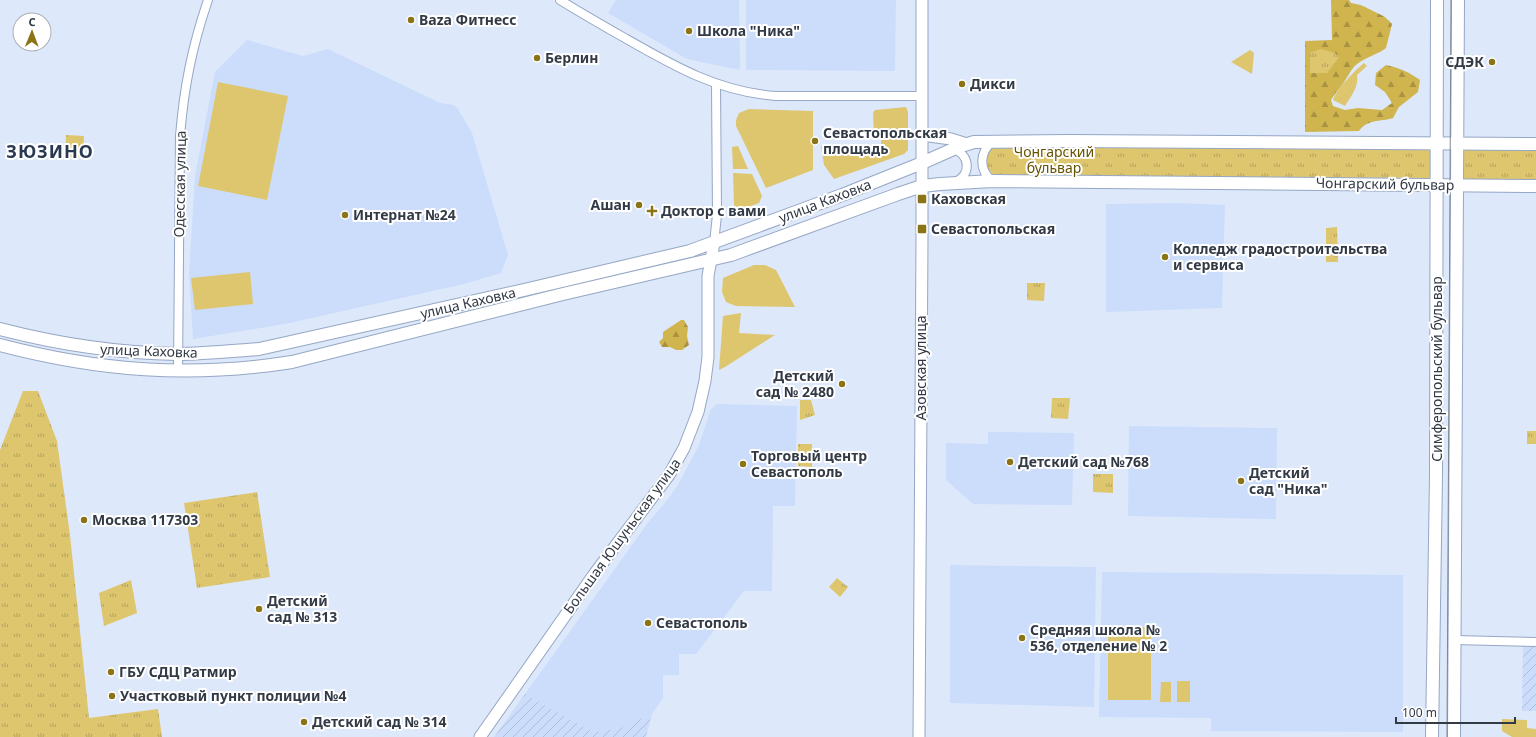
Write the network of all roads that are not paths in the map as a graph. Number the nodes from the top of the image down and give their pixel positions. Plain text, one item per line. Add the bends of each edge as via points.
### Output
1 (208, 0) edge
2 (560, 0) edge
3 (922, 0) edge
4 (1437, 0) edge
5 (1458, 0) edge
6 (716, 84) junction
7 (921, 96) junction
8 (922, 135) junction
9 (992, 142) junction
10 (967, 144) junction
11 (1437, 144) junction
12 (1456, 144) junction
13 (1536, 144) edge
14 (953, 149) junction
15 (922, 164) junction
16 (992, 181) junction
17 (954, 182) junction
18 (1437, 185) junction
19 (1456, 185) junction
20 (922, 186) junction
21 (1536, 186) edge
22 (714, 243) junction
23 (711, 260) junction
24 (0, 329) edge
25 (0, 345) edge
26 (178, 354) junction
27 (178, 371) junction
28 (1454, 640) junction
29 (1536, 642) edge
30 (480, 737) edge
31 (919, 737) edge
32 (1432, 737) edge
33 (1454, 737) edge

1 - 26 street, Одесская улица via 189,64 183,98 180,136
2 - 6 street via 675,66
3 - 7 street, Азовская улица
4 - 11 main road, Симферопольский бульвар
5 - 12 main road, Симферопольский бульвар
6 - 7 street via 776,96
6 - 22 street via 717,215
7 - 8 street, Азовская улица
8 - 10 street
8 - 15 street, Азовская улица
9 - 10 main road
9 - 11 main road
9 - 16 street via 984,150 982,162 984,173
10 - 14 main road
11 - 12 main road
11 - 18 main road, Симферопольский бульвар
12 - 13 main road
12 - 19 main road, Симферопольский бульвар
14 - 15 main road
14 - 17 street via 965,156 968,165 962,178
15 - 20 street, Азовская улица
15 - 22 main road, улица Каховка
16 - 17 main road, Чонгарский бульвар
16 - 18 main road, Чонгарский бульвар
17 - 20 main road, Чонгарский бульвар
18 - 19 main road, Чонгарский бульвар
18 - 32 main road, Симферопольский бульвар
19 - 21 main road, Чонгарский бульвар
19 - 28 main road, Симферопольский бульвар
20 - 23 main road, улица Каховка via 758,246
20 - 31 street, Азовская улица
22 - 23 street, Большая Юшуньская улица
22 - 26 main road, улица Каховка via 690,251 524,290 259,349
23 - 27 main road, улица Каховка via 292,362 256,367
23 - 30 street, Большая Юшуньская улица via 708,276 708,357 705,381 698,412 684,448 669,475 591,579
24 - 26 main road, улица Каховка via 92,348
25 - 27 main road, улица Каховка via 83,363
26 - 27 street, Одесская улица
28 - 29 street
28 - 33 main road, Симферопольский бульвар

